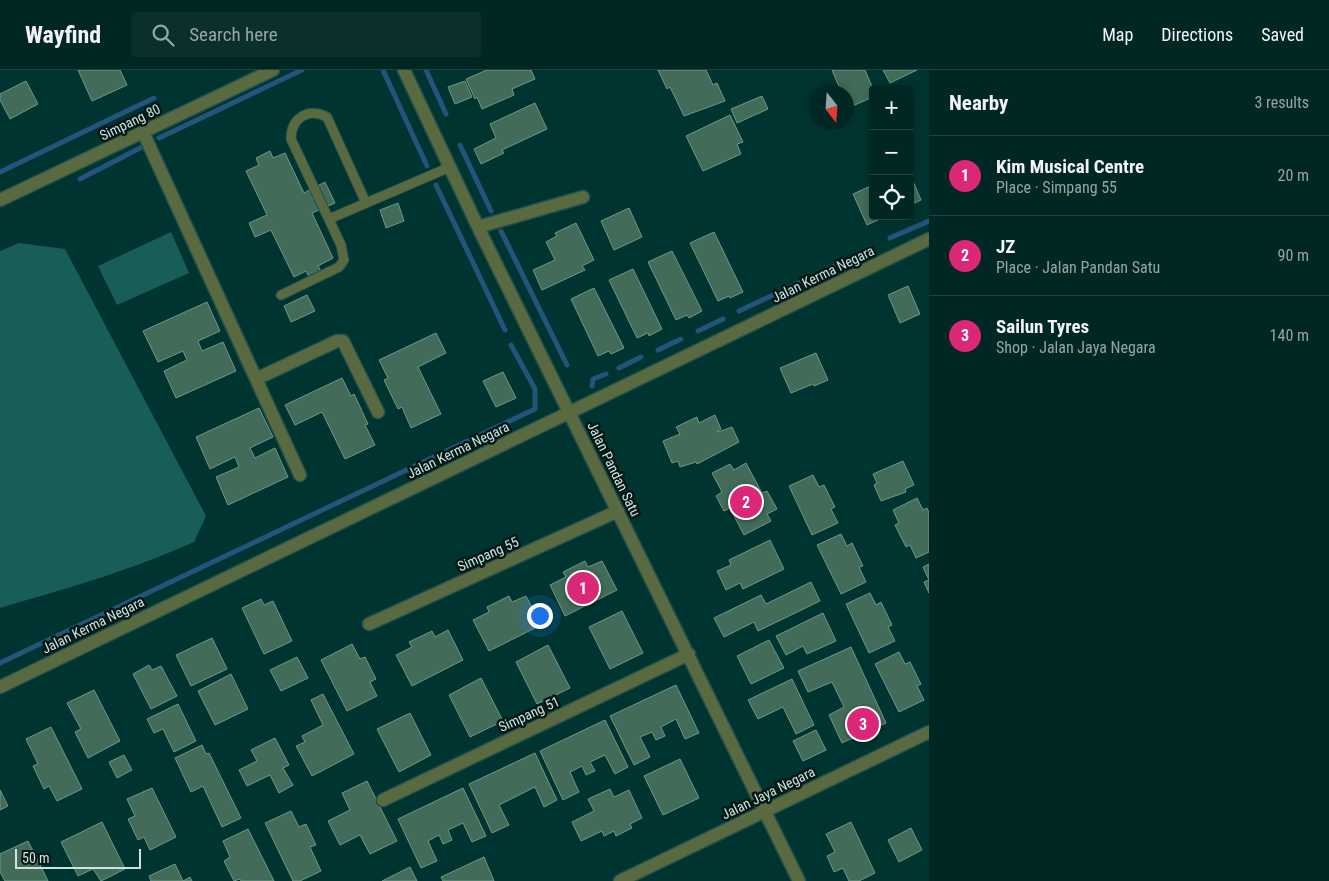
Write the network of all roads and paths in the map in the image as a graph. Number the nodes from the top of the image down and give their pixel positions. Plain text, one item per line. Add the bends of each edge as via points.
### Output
1 (273, 70) edge
2 (404, 70) edge
3 (143, 132) junction
4 (450, 167) junction
5 (583, 197) dead end
6 (0, 200) edge
7 (366, 203) junction
8 (329, 219) junction
9 (478, 227) junction
10 (929, 239) edge
11 (281, 295) dead end
12 (256, 379) junction
13 (378, 412) dead end
14 (569, 413) junction
15 (300, 475) dead end
16 (618, 511) junction
17 (370, 624) dead end
18 (689, 654) junction
19 (0, 686) edge
20 (929, 732) edge
21 (383, 800) dead end
22 (765, 811) junction
23 (620, 881) edge
24 (799, 881) edge

1 - 3 street, Simpang 80
2 - 4 street, Jalan Pandan Satu
3 - 6 street, Simpang 80
3 - 12 street
4 - 7 lane
4 - 9 street, Jalan Pandan Satu
5 - 9 street
7 - 8 lane
7 - 8 lane via 327,117 321,114 302,116 294,121 291,139
8 - 11 lane via 344,260 339,267
9 - 14 street, Jalan Pandan Satu
10 - 14 street, Jalan Kerma Negara
12 - 13 street via 340,341 345,343
12 - 15 street
14 - 16 street, Jalan Pandan Satu
14 - 19 street, Jalan Kerma Negara
16 - 17 street, Simpang 55
16 - 18 street, Jalan Pandan Satu
18 - 21 street, Simpang 51
18 - 22 street, Jalan Pandan Satu
20 - 22 street, Jalan Jaya Negara
22 - 23 street, Jalan Jaya Negara
22 - 24 street, Jalan Pandan Satu

